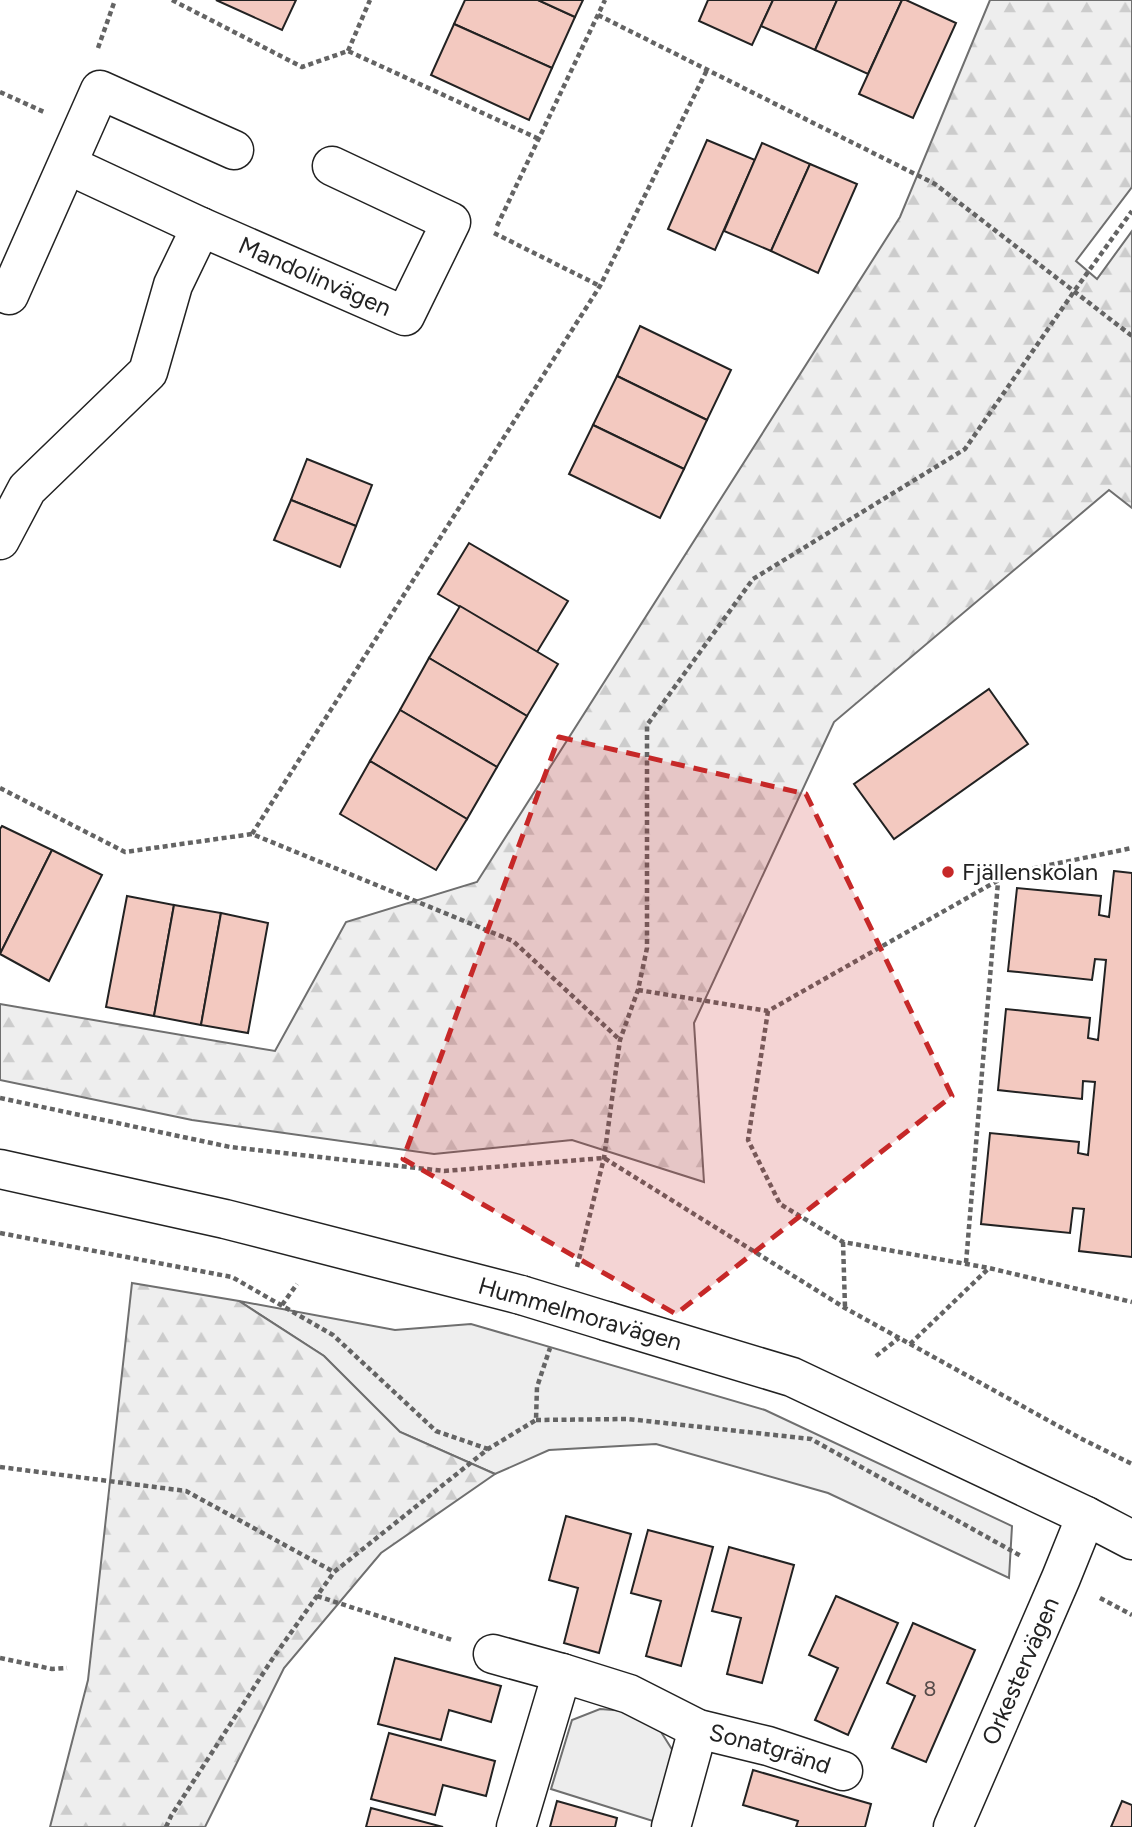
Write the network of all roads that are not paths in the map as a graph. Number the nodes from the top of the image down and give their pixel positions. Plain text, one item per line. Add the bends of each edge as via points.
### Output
1 (234, 150) dead end
2 (68, 165) junction
3 (332, 166) dead end
4 (201, 227) junction
5 (9, 295) dead end
6 (0, 540) edge
7 (0, 1169) edge
8 (1086, 1516) junction
9 (1132, 1540) edge
10 (493, 1654) road end
11 (562, 1673) junction
12 (698, 1729) junction
13 (843, 1772) dead end
14 (516, 1827) edge
15 (671, 1827) edge
16 (953, 1827) edge

1 - 2 street via 100,90
2 - 4 street, Mandolinvägen
2 - 5 street
3 - 4 street, Mandolinvägen via 451,222 405,316
4 - 6 street via 173,285 148,372 27,489
7 - 8 street, Hummelmoravägen, bridge via 225,1219 521,1295 792,1377
8 - 9 street, Hummelmoravägen
8 - 16 street, Orkestervägen
10 - 11 street, Sonatgränd
11 - 12 street, Sonatgränd via 629,1694
11 - 14 street
12 - 13 street, Sonatgränd via 768,1746
12 - 15 street, Sonatgränd

